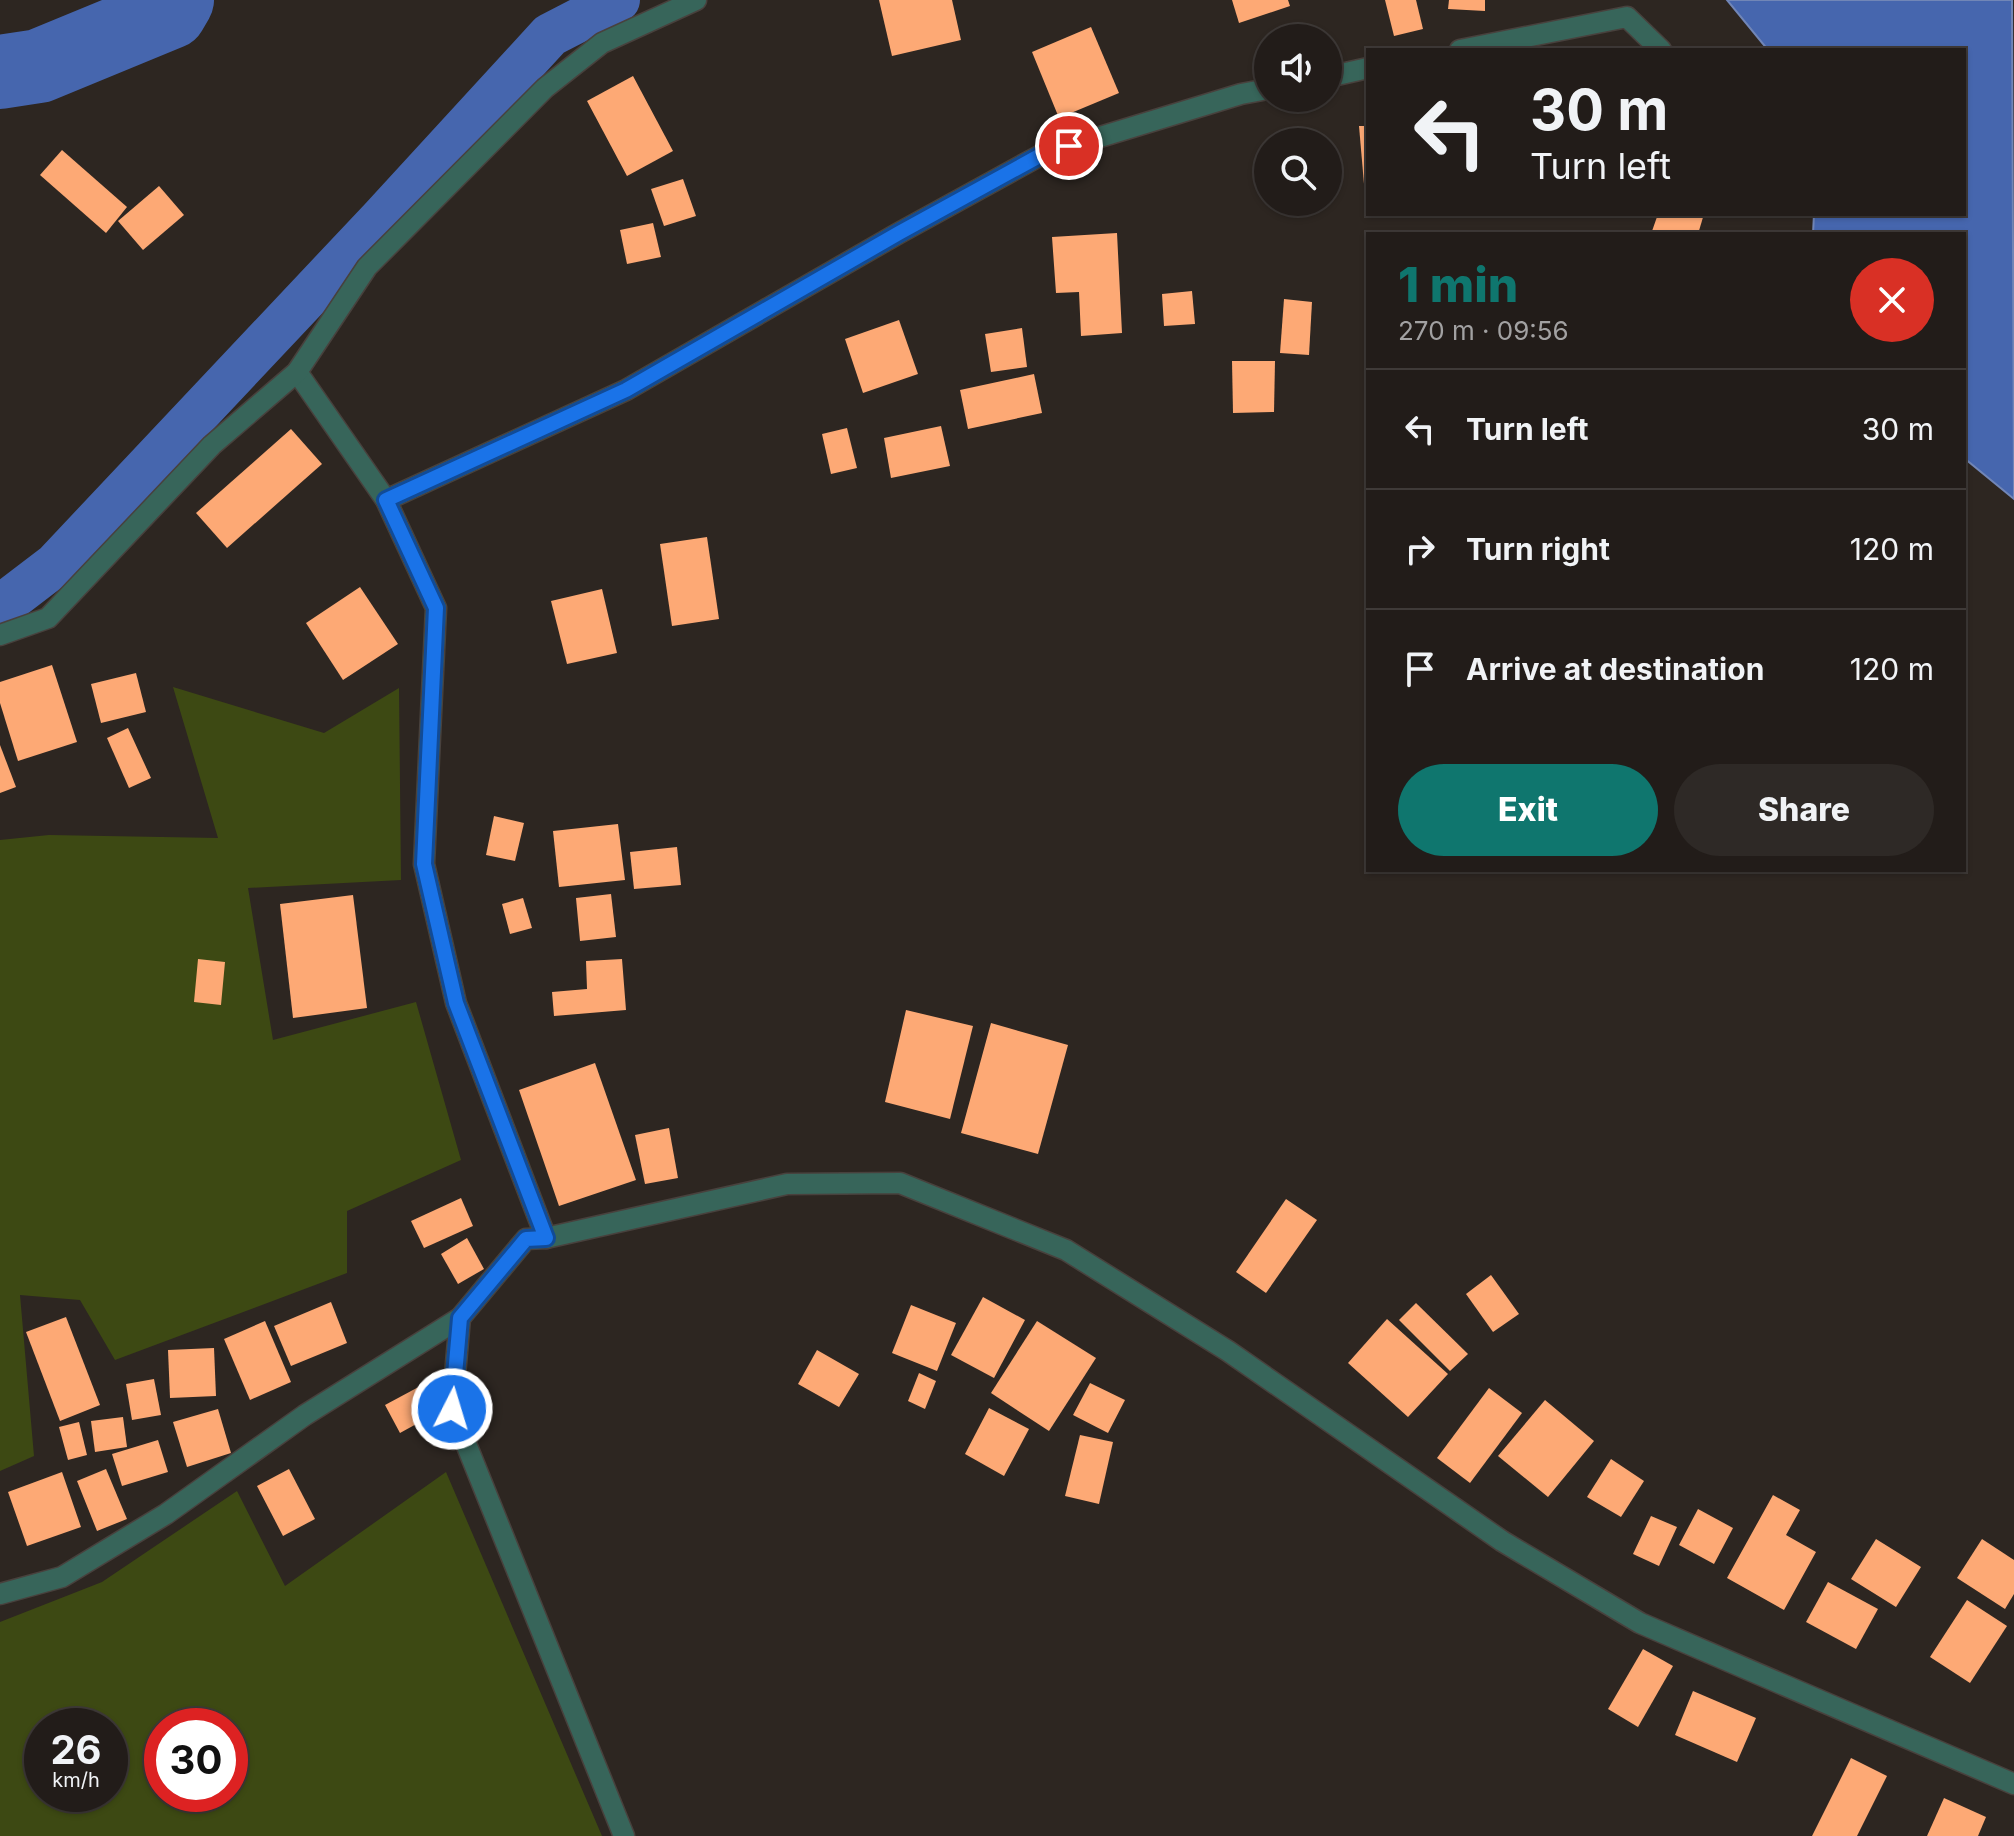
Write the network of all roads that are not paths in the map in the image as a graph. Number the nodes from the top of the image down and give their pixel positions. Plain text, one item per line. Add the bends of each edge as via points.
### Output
1 (696, 0) edge
2 (1470, 48) edge
3 (1659, 48) edge
4 (1366, 68) edge
5 (1342, 74) edge
6 (1254, 92) edge
7 (297, 372) junction
8 (386, 500) junction
9 (0, 635) edge
10 (546, 1238) junction
11 (460, 1318) junction
12 (0, 1594) edge
13 (2014, 1784) edge
14 (624, 1836) edge

1 - 7 street via 602,43 545,88 367,267
2 - 3 street via 1627,17
4 - 5 street
6 - 8 street via 1041,155 626,390
7 - 8 street
7 - 9 street via 212,445 48,618
8 - 10 street via 436,608 424,864 456,1003
10 - 11 street via 526,1239
10 - 13 street via 787,1184 900,1183 1066,1250 1228,1351 1502,1541 1640,1623
11 - 12 street via 62,1577
11 - 14 street via 452,1409

